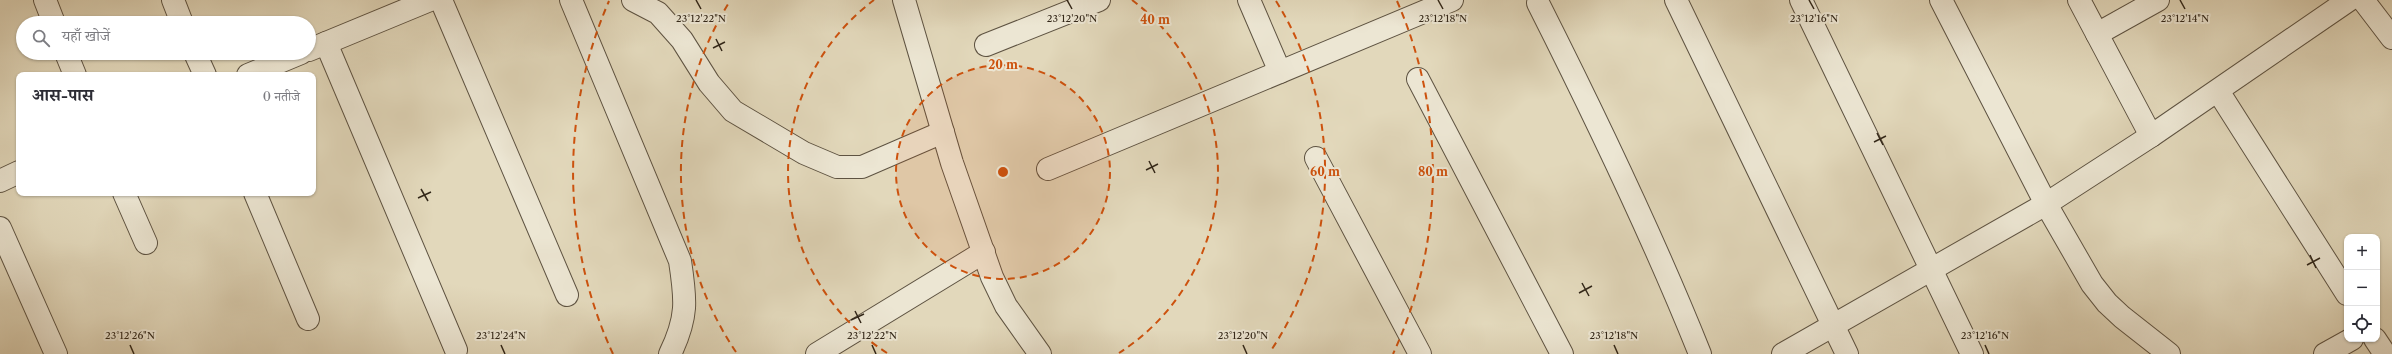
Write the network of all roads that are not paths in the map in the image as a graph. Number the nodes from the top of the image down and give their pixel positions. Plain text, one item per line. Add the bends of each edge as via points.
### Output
1 (45, 0) edge
2 (173, 0) edge
3 (430, 0) edge
4 (441, 0) edge
5 (571, 0) edge
6 (633, 0) edge
7 (904, 0) edge
8 (1099, 0) edge
9 (1249, 0) edge
10 (1452, 0) edge
11 (1676, 0) edge
12 (1801, 0) edge
13 (1941, 0) edge
14 (2079, 0) edge
15 (2158, 0) edge
16 (2348, 0) edge
17 (2363, 0) edge
18 (1538, 3) dead end
19 (51, 16) edge
20 (179, 16) edge
21 (2096, 34) junction
22 (2392, 38) edge
23 (986, 45) dead end
24 (318, 46) edge
25 (69, 60) edge
26 (198, 60) edge
27 (285, 60) edge
28 (75, 72) edge
29 (204, 72) edge
30 (255, 72) edge
31 (1280, 72) junction
32 (1418, 79) dead end
33 (2218, 91) junction
34 (943, 132) junction
35 (2151, 136) junction
36 (1316, 158) dead end
37 (1048, 169) dead end
38 (16, 173) edge
39 (0, 181) edge
40 (125, 196) edge
41 (256, 196) edge
42 (2046, 204) junction
43 (0, 228) edge
44 (146, 243) dead end
45 (984, 252) junction
46 (1930, 271) junction
47 (2344, 289) edge
48 (567, 295) dead end
49 (308, 319) dead end
50 (1833, 326) junction
51 (2347, 342) edge
52 (2377, 342) edge
53 (456, 350) dead end
54 (676, 350) edge
55 (1036, 353) edge
56 (56, 354) edge
57 (816, 354) edge
58 (1420, 354) edge
59 (1562, 354) edge
60 (1700, 354) edge
61 (1783, 354) edge
62 (1847, 354) edge
63 (1972, 354) edge
64 (2169, 354) edge
65 (2325, 354) edge
66 (2385, 354) edge

1 - 19 street
2 - 20 street
3 - 24 street
4 - 48 street
5 - 54 street via 680,261 685,297 682,330
6 - 34 street via 658,13 682,40 709,83 733,111 817,159 837,167 862,167
7 - 34 street
8 - 23 street
9 - 31 street
10 - 31 street
11 - 50 street
12 - 46 street
13 - 42 street
14 - 21 street
15 - 21 street
16 - 33 street
17 - 22 street
18 - 60 street via 1589,103 1662,260
21 - 35 street
24 - 53 street
25 - 28 street
26 - 29 street
27 - 30 street
31 - 37 street
32 - 59 street
33 - 35 street
33 - 47 street
34 - 45 street
35 - 42 street
36 - 58 street
38 - 39 street
40 - 44 street
41 - 49 street
42 - 46 street
42 - 64 street via 2092,284 2107,303
43 - 56 street
45 - 55 street via 1006,306
45 - 57 street
46 - 50 street
46 - 63 street
50 - 61 street
50 - 62 street
51 - 65 street
52 - 66 street

